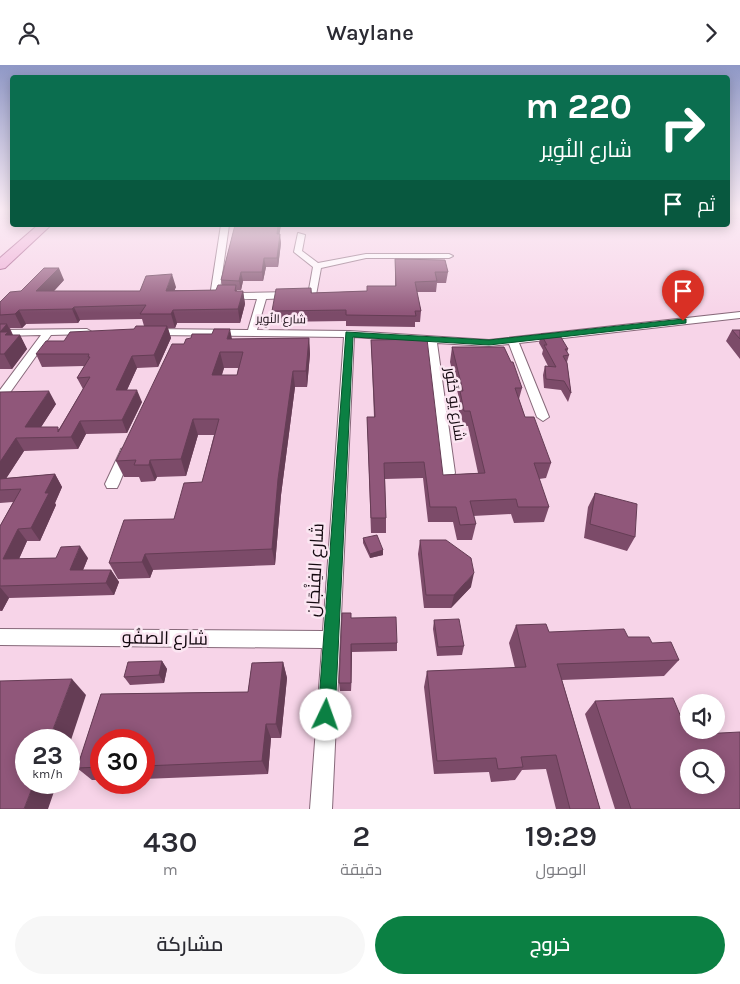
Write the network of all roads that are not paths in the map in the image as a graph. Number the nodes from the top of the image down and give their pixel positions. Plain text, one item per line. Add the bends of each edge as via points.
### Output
1 (24, 244) edge
2 (222, 244) edge
3 (299, 244) edge
4 (449, 256) dead end
5 (0, 265) edge
6 (317, 266) junction
7 (263, 295) junction
8 (740, 315) edge
9 (100, 332) edge
10 (146, 332) edge
11 (252, 332) junction
12 (0, 333) edge
13 (48, 333) junction
14 (349, 334) junction
15 (431, 339) junction
16 (513, 341) junction
17 (0, 398) edge
18 (543, 417) dead end
19 (132, 440) edge
20 (448, 473) edge
21 (112, 484) dead end
22 (0, 637) edge
23 (331, 640) junction
24 (321, 809) edge

1 - 5 main road
2 - 7 street via 215,290 224,295
3 - 6 street via 298,252
4 - 6 street via 366,256
6 - 7 street via 317,295
7 - 11 street
8 - 16 street, شارع النُوِير
9 - 13 street
10 - 11 street, شارع النُوِير via 180,337
11 - 14 street, شارع النُوِير
12 - 13 street
13 - 17 street
14 - 15 street, شارع النُوِير
14 - 23 street, شارع الفِنْجَان
15 - 16 street, شارع النُوِير via 480,343
15 - 20 street, شارع يَو خَنُّور
16 - 18 street
19 - 21 street
22 - 23 street, شارع الصفُو
23 - 24 street, شارع الفِنْجَان

